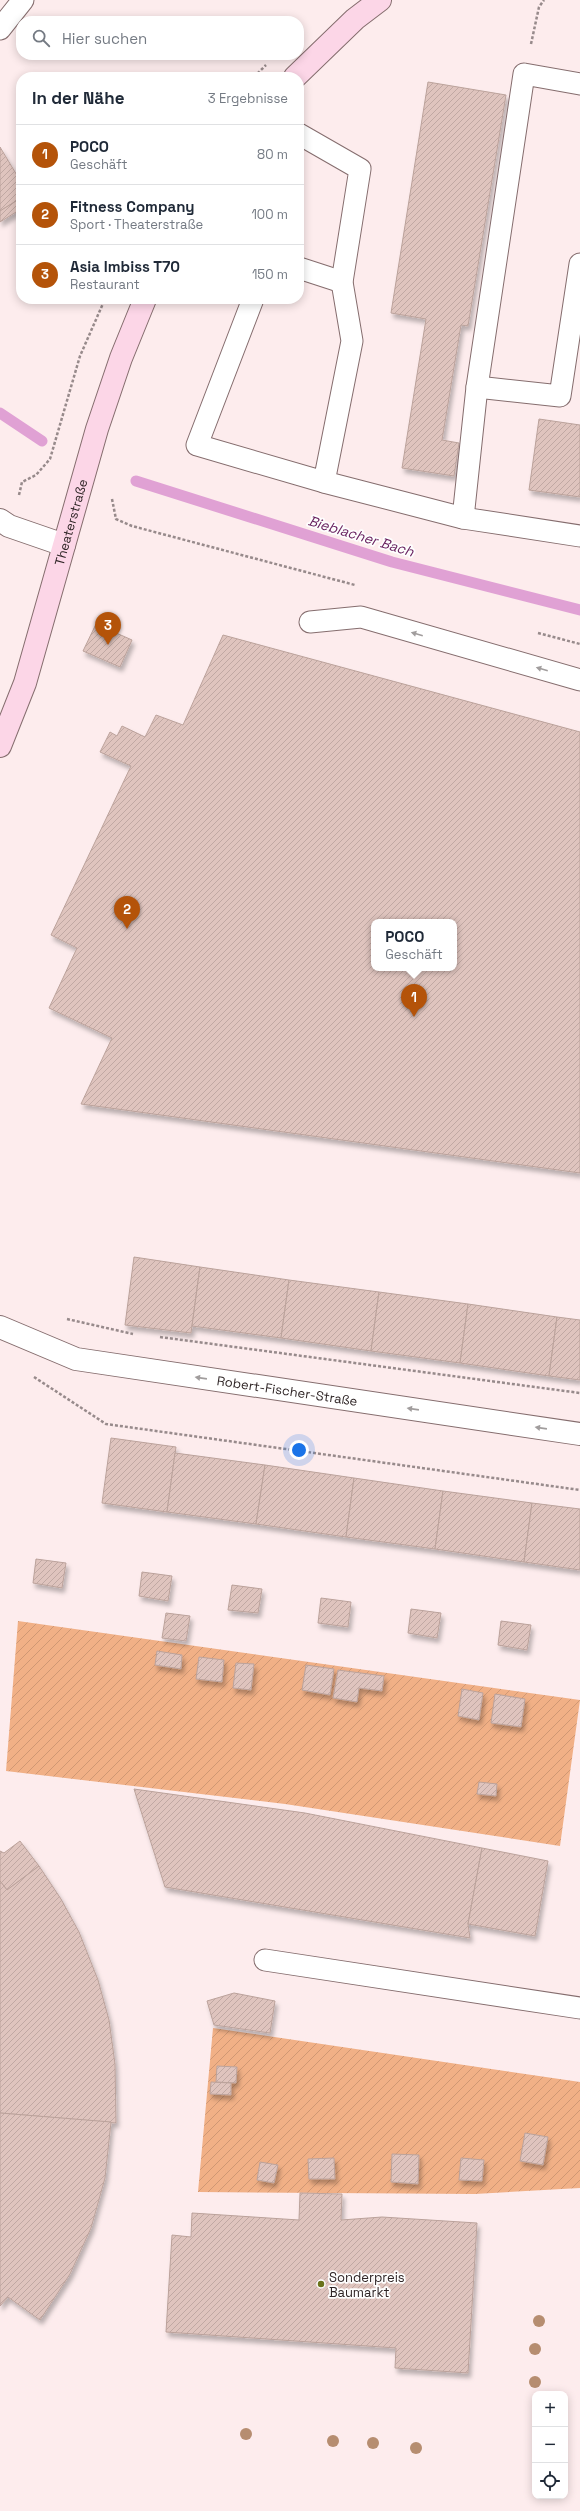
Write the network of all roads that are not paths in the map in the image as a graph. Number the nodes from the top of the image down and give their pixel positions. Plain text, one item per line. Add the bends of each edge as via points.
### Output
1 (23, 0) edge
2 (380, 0) edge
3 (0, 29) edge
4 (300, 72) edge
5 (580, 84) edge
6 (304, 137) edge
7 (580, 264) edge
8 (304, 270) edge
9 (342, 282) junction
10 (142, 304) edge
11 (251, 304) edge
12 (477, 387) junction
13 (324, 482) junction
14 (463, 518) junction
15 (4, 523) edge
16 (580, 536) edge
17 (64, 545) junction
18 (310, 622) dead end
19 (580, 680) edge
20 (0, 746) edge
21 (0, 1327) edge
22 (580, 1434) edge
23 (265, 1960) dead end
24 (580, 2008) edge

1 - 3 lane
2 - 4 main road via 355,19
5 - 12 lane via 524,74
6 - 9 lane via 360,169
7 - 12 lane via 560,396
8 - 9 lane
9 - 13 lane via 352,341
10 - 17 main road, Theaterstraße via 97,429
11 - 13 lane via 197,445
12 - 14 lane
13 - 14 lane
14 - 16 lane
15 - 17 street
17 - 20 main road, Theaterstraße via 25,683
19 -> 18 lane via 361,618
22 -> 21 street, Robert-Fischer-Straße via 76,1359
23 - 24 lane

